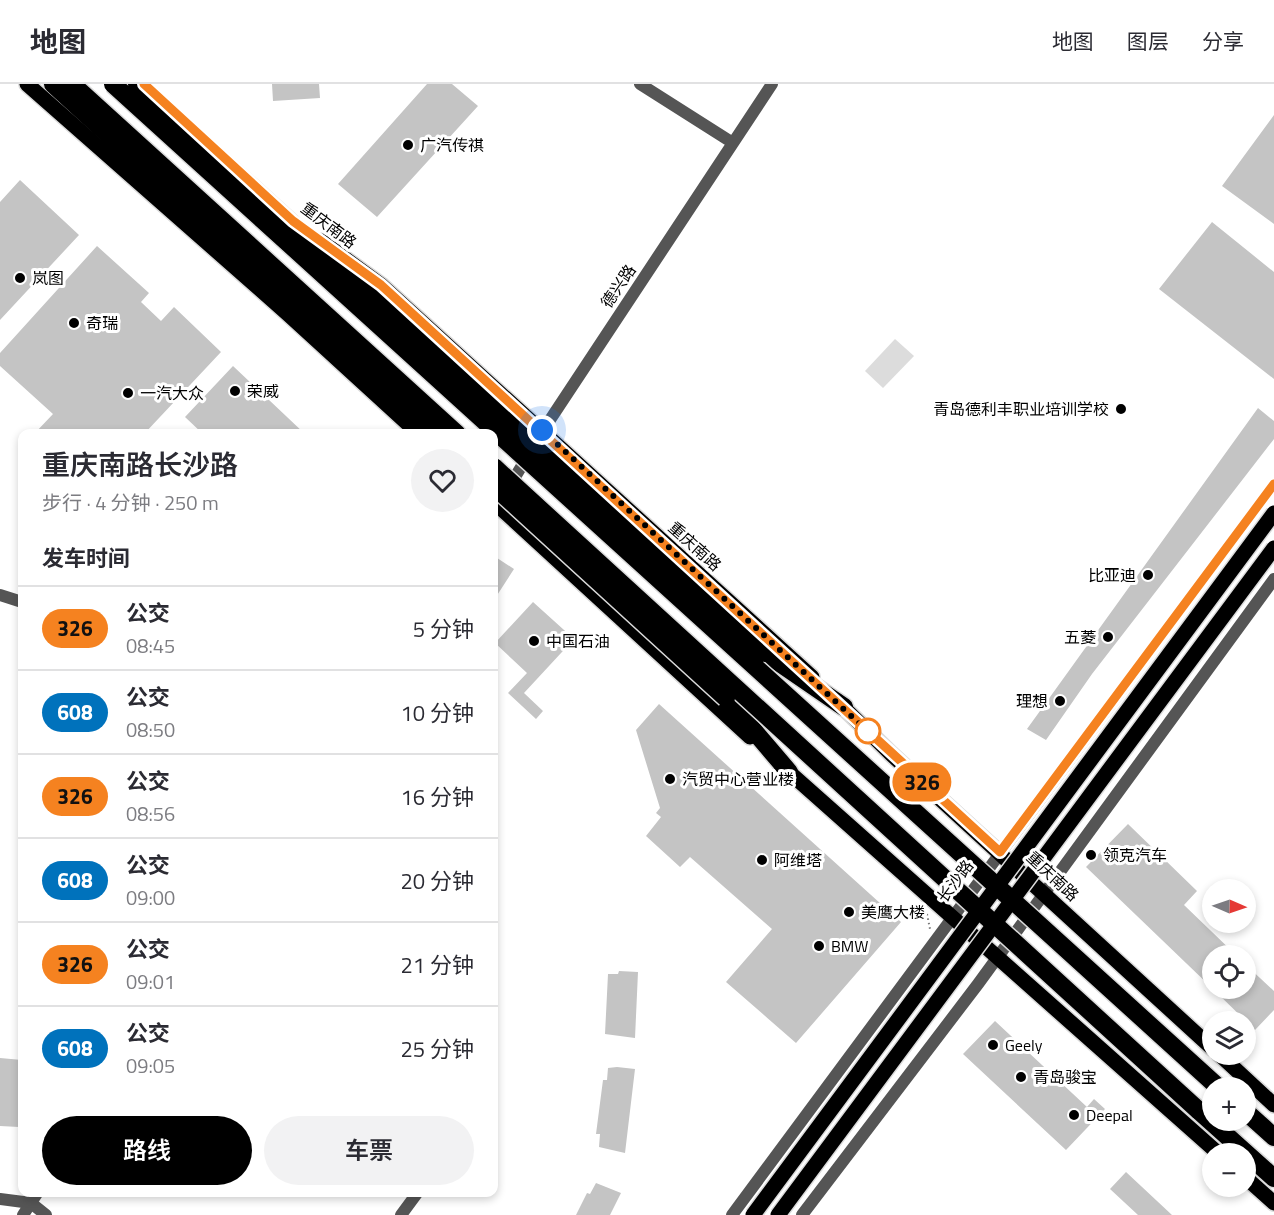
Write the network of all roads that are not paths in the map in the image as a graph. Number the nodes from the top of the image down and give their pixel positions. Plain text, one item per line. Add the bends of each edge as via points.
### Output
1 (27, 84) edge
2 (53, 84) edge
3 (72, 84) edge
4 (113, 84) edge
5 (137, 84) edge
6 (144, 84) edge
7 (640, 84) edge
8 (772, 84) edge
9 (733, 143) junction
10 (414, 429) edge
11 (430, 429) edge
12 (452, 429) edge
13 (493, 429) edge
14 (542, 430) junction
15 (498, 433) edge
16 (498, 471) edge
17 (1274, 484) edge
18 (498, 496) edge
19 (498, 503) edge
20 (498, 504) edge
21 (1274, 513) edge
22 (1274, 548) edge
23 (1274, 579) edge
24 (0, 595) edge
25 (18, 601) edge
26 (844, 706) junction
27 (789, 772) junction
28 (1000, 852) junction
29 (1044, 893) junction
30 (952, 916) junction
31 (997, 957) junction
32 (1202, 1039) edge
33 (1231, 1065) edge
34 (1207, 1077) edge
35 (1274, 1105) edge
36 (1256, 1121) edge
37 (1274, 1137) edge
38 (1207, 1143) edge
39 (1274, 1178) edge
40 (1256, 1186) edge
41 (414, 1197) edge
42 (0, 1198) edge
43 (35, 1198) edge
44 (1274, 1203) edge
45 (23, 1215) edge
46 (46, 1215) edge
47 (401, 1215) edge
48 (732, 1215) edge
49 (753, 1215) edge
50 (778, 1215) edge
51 (802, 1215) edge

1 - 10 main road
2 - 11 highway
3 - 12 highway
4 - 13 highway, bridge
5 - 26 highway, bridge via 765,653
6 - 14 main road, 重庆南路 via 293,221 381,285
7 - 9 street
8 - 9 street, 德兴路
9 - 14 street, 德兴路
14 - 18 street, 德兴路 via 516,477
14 - 26 main road, 重庆南路
15 - 34 highway, bridge
16 - 39 highway, bridge
17 - 28 street, 长沙路
19 - 27 highway, bridge via 726,698
20 - 27 main road
21 - 49 main road, bridge
22 - 50 main road, bridge
23 - 29 street
24 - 25 street
26 - 28 main road, 重庆南路
27 - 30 main road
28 - 29 main road, 重庆南路
28 - 30 street, 长沙路
29 - 31 street
29 - 32 main road, 重庆南路
30 - 31 main road
30 - 48 street, 长沙路
31 - 38 main road
31 - 51 street
33 - 35 main road
36 - 37 highway
40 - 44 main road
41 - 47 street
42 - 43 street
43 - 45 street
43 - 46 street

